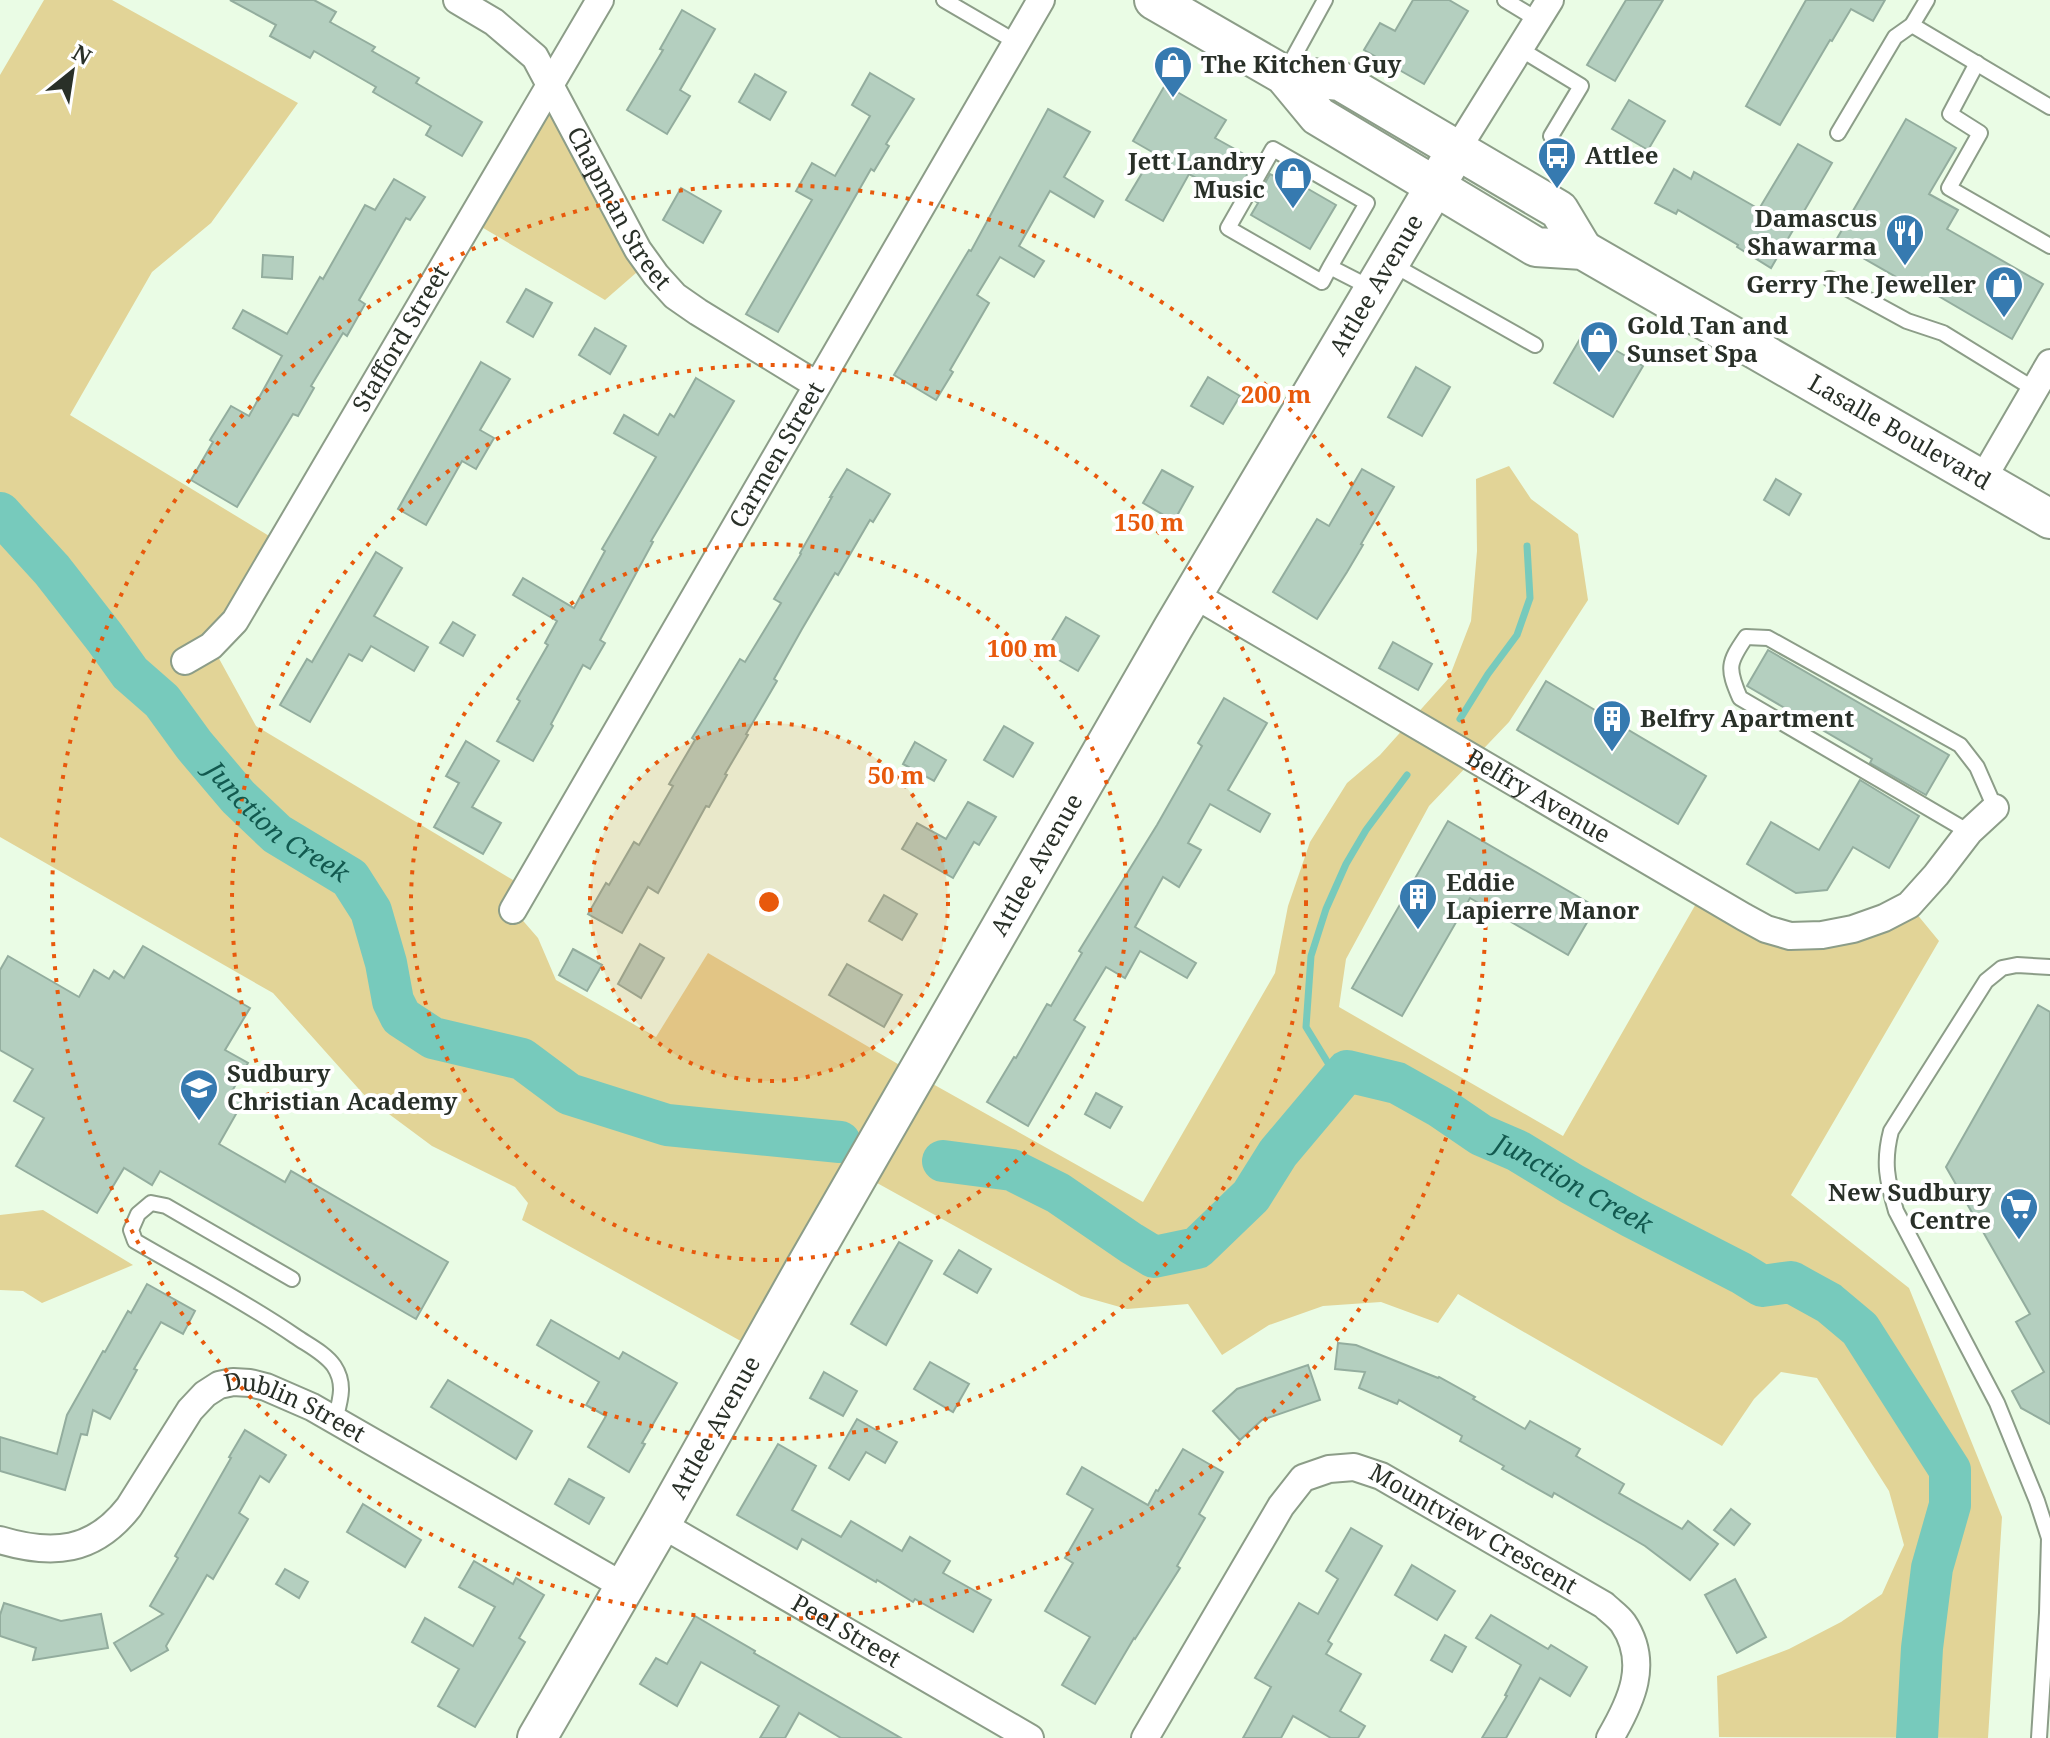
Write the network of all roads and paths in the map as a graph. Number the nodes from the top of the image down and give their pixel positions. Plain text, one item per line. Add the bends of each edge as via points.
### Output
1 (457, 0) edge
2 (600, 0) edge
3 (944, 0) edge
4 (1041, 0) edge
5 (1154, 0) edge
6 (1325, 0) edge
7 (1505, 0) edge
8 (1927, 0) edge
9 (1544, 10) edge
10 (1912, 25) junction
11 (1016, 42) junction
12 (1520, 49) junction
13 (1977, 63) junction
14 (1284, 75) junction
15 (551, 85) junction
16 (2050, 107) edge
17 (1838, 133) dead end
18 (1551, 136) dead end
19 (1456, 151) junction
20 (1434, 187) junction
21 (2050, 246) edge
22 (1583, 250) junction
23 (1330, 267) junction
24 (1382, 276) junction
25 (1830, 279) dead end
26 (1535, 345) dead end
27 (2045, 373) edge
28 (817, 385) junction
29 (1982, 480) junction
30 (2050, 519) edge
31 (1193, 594) junction
32 (185, 661) dead end
33 (1995, 808) joint
34 (1969, 832) junction
35 (513, 910) dead end
36 (2050, 967) edge
37 (292, 1279) dead end
38 (335, 1420) junction
39 (661, 1524) junction
40 (0, 1540) edge
41 (625, 1587) junction
42 (537, 1738) edge
43 (1030, 1738) edge
44 (1145, 1738) edge
45 (1610, 1738) edge
46 (2039, 1738) edge

1 - 15 street, Chapman Street via 494,22 535,57
2 - 15 street, Stafford Street
3 - 11 lane
4 - 11 street, Carmen Street
5 - 14 street, Lasalle Boulevard
6 - 14 lane
7 - 9 lane
8 - 10 lane
9 - 12 street, Attlee Avenue
10 - 13 lane
10 - 17 lane via 1895,37
11 - 28 street, Carmen Street
12 - 18 lane via 1581,86
12 - 19 street, Attlee Avenue
13 - 16 lane
13 - 21 lane via 1950,114 1980,133 1949,188
14 - 19 street, Lasalle Boulevard via 1340,81
14 - 20 street, Lasalle Boulevard via 1318,116
15 - 28 street, Chapman Street via 656,275 698,312
15 - 32 street, Stafford Street via 235,621 211,646
19 - 20 street, Attlee Avenue
19 - 22 street, Lasalle Boulevard via 1559,210
20 - 22 street, Lasalle Boulevard via 1536,247
20 - 24 street, Attlee Avenue
22 - 29 street, Lasalle Boulevard
23 - 23 lane via 1367,203 1273,149 1228,228 1322,282
23 - 24 lane
24 - 26 lane
24 - 31 street, Attlee Avenue
25 - 27 lane via 1907,321
27 - 29 street
28 - 35 street, Carmen Street
29 - 30 street, Lasalle Boulevard
31 - 34 street, Belfry Avenue via 1766,929 1790,936 1822,935 1884,918 1909,905
31 - 39 street, Attlee Avenue
33 - 34 street, Belfry Avenue
33 - 34 lane via 1977,767 1960,745 1768,638 1746,637 1732,658 1731,677 1740,698
36 - 46 lane via 2002,968 1986,981 1891,1131 1885,1154 1896,1211 1997,1403 2049,1538
37 - 38 lane via 166,1206 151,1203 131,1230 135,1241 282,1327 334,1365 342,1394
38 - 40 street, Dublin Street via 266,1387 219,1385 190,1410 129,1507 107,1531 71,1548
38 - 41 street, Dublin Street
39 - 41 street, Attlee Avenue
39 - 43 street, Peel Street
41 - 42 street, Attlee Avenue
44 - 45 street, Mountview Crescent via 1281,1506 1303,1478 1354,1467 1381,1476 1604,1605 1622,1622 1632,1643 1635,1684

